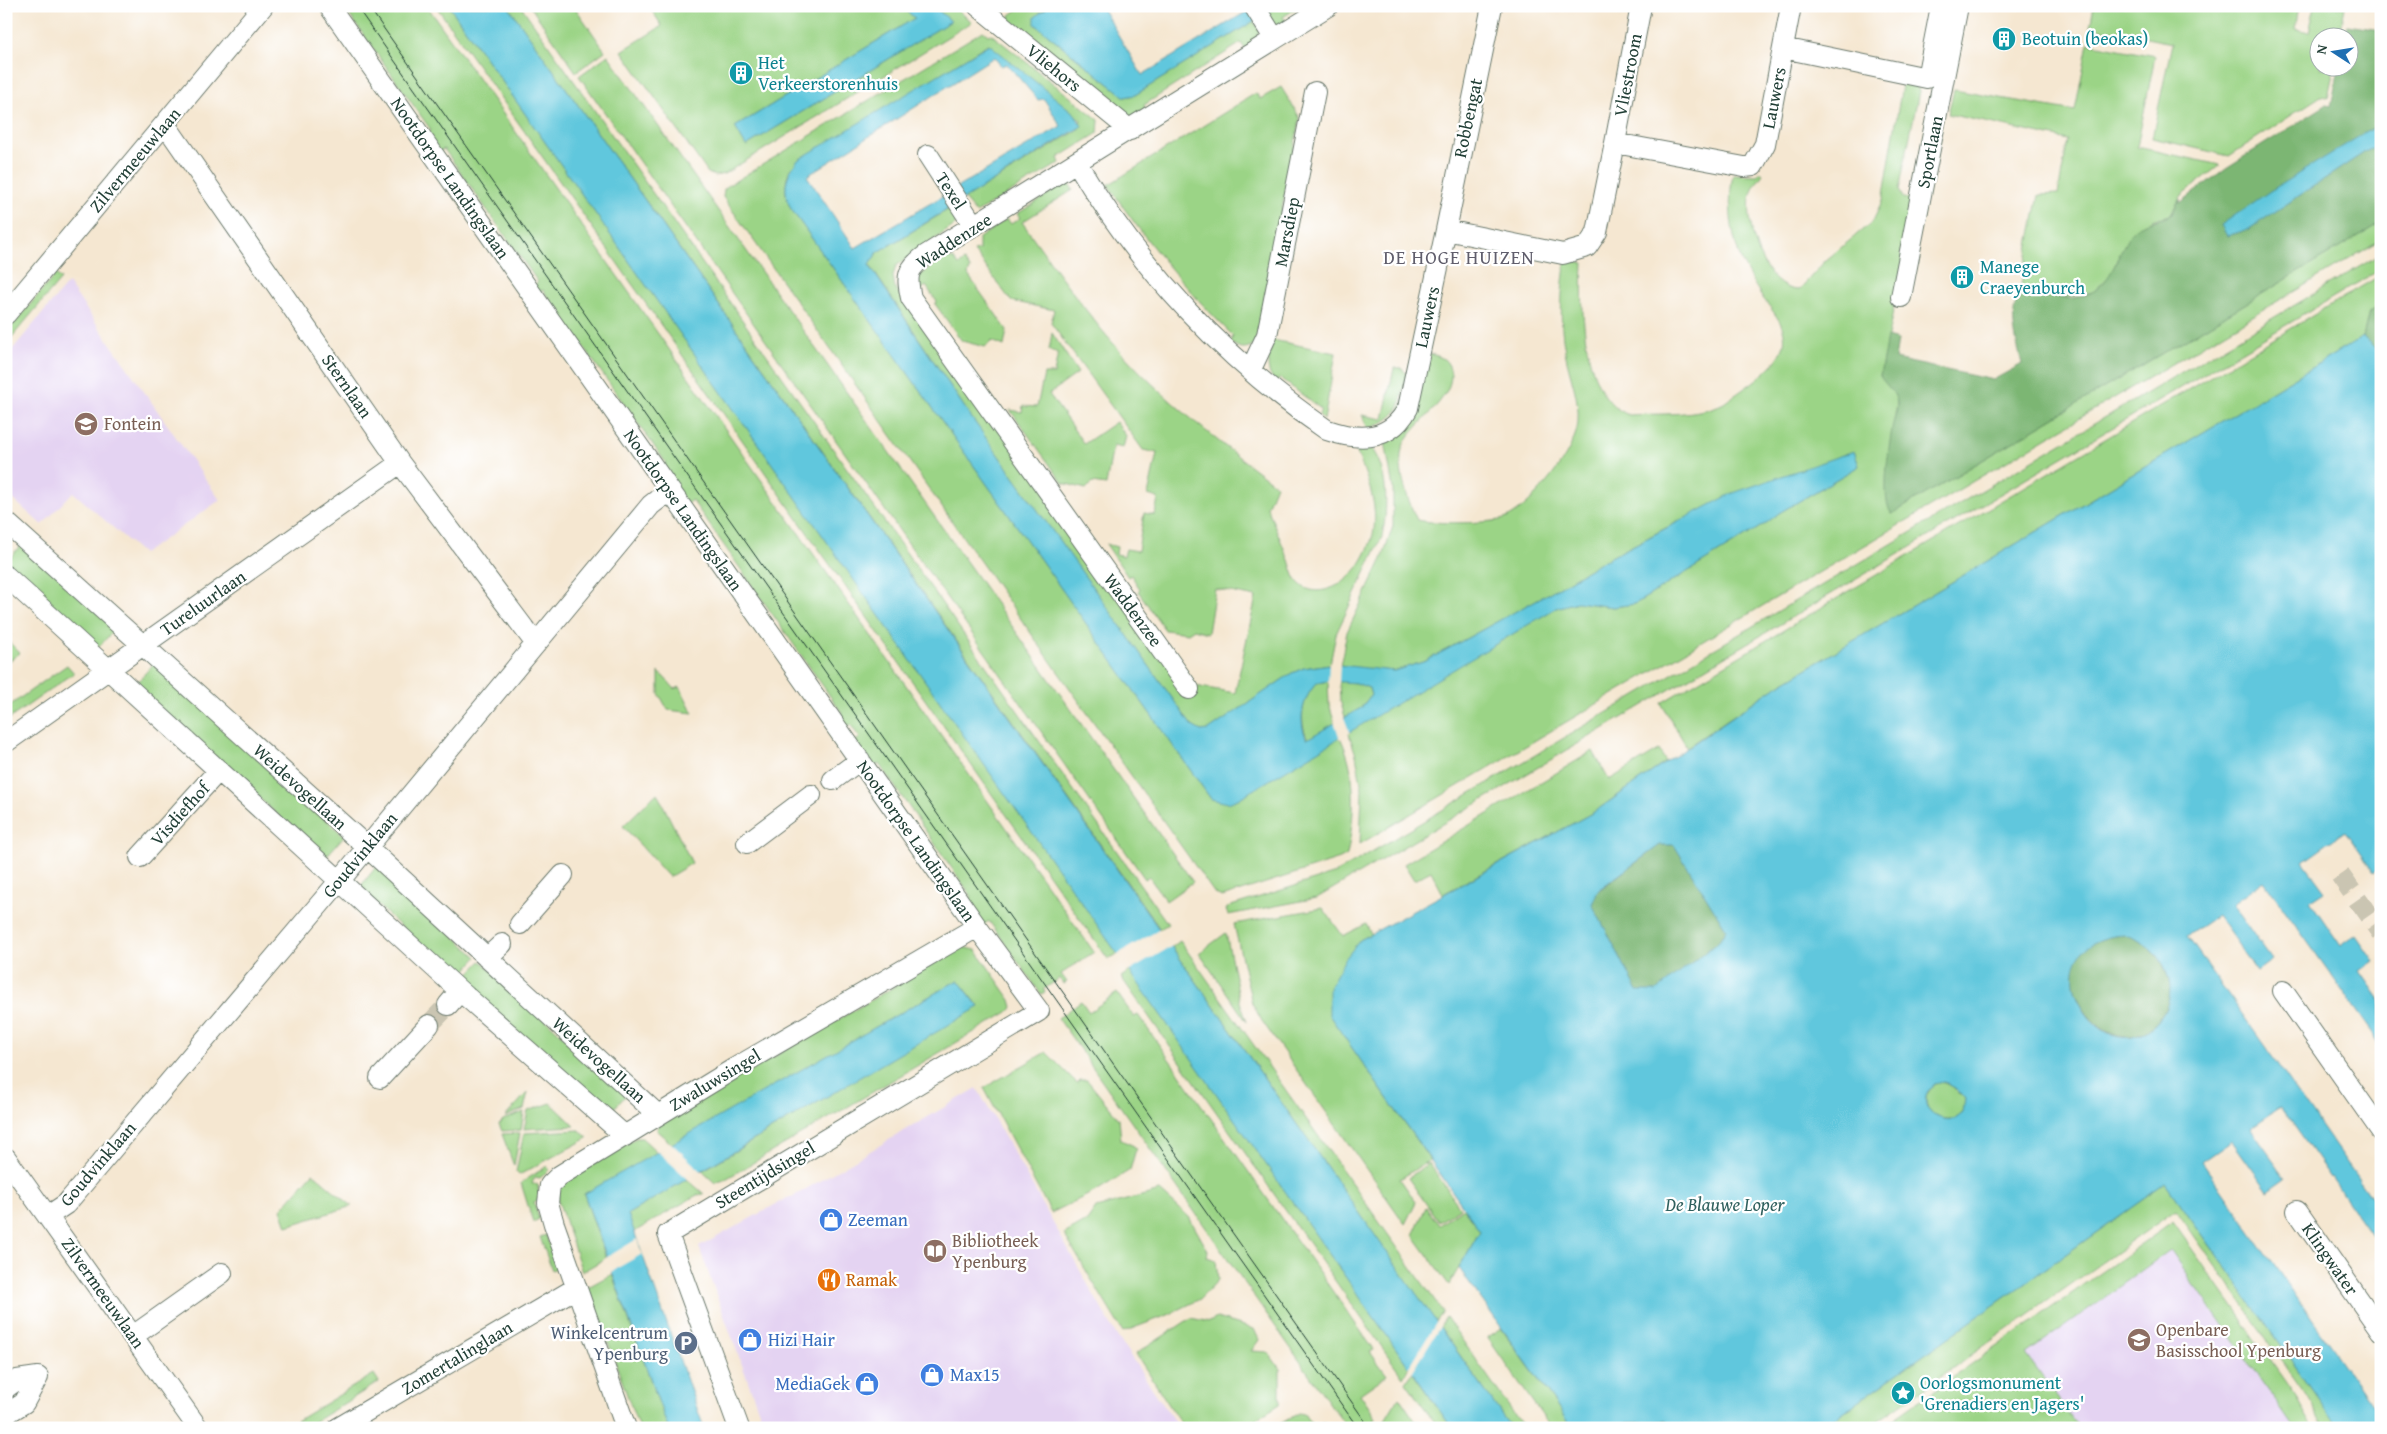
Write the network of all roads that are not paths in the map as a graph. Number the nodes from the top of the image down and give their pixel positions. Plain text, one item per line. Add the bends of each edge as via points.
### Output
1 (263, 6) edge
2 (329, 6) edge
3 (978, 6) edge
4 (1328, 6) edge
5 (1492, 6) edge
6 (1641, 6) edge
7 (1791, 6) edge
8 (1941, 6) edge
9 (1958, 6) edge
10 (1264, 22) edge
11 (1783, 48) junction
12 (1315, 92) dead end
13 (165, 124) junction
14 (1130, 130) junction
15 (1615, 143) junction
16 (928, 155) dead end
17 (1077, 163) junction
18 (974, 226) junction
19 (1446, 230) junction
20 (1901, 297) dead end
21 (6, 314) edge
22 (1251, 369) junction
23 (400, 463) junction
24 (669, 491) junction
25 (6, 522) edge
26 (6, 576) edge
27 (536, 644) junction
28 (143, 646) junction
29 (109, 669) junction
30 (1189, 689) dead end
31 (6, 742) edge
32 (860, 760) junction
33 (219, 770) junction
34 (833, 780) dead end
35 (811, 795) dead end
36 (746, 843) dead end
37 (367, 847) junction
38 (140, 857) dead end
39 (564, 875) dead end
40 (341, 880) junction
41 (520, 924) dead end
42 (976, 927) junction
43 (502, 944) dead end
44 (487, 958) junction
45 (2283, 991) dead end
46 (1039, 1011) joint
47 (429, 1025) tunnel mouth
48 (380, 1078) dead end
49 (658, 1114) junction
50 (2381, 1131) edge
51 (625, 1136) junction
52 (6, 1158) edge
53 (2297, 1212) dead end
54 (48, 1216) junction
55 (222, 1273) dead end
56 (576, 1288) junction
57 (2381, 1331) edge
58 (133, 1336) junction
59 (6, 1388) edge
60 (6, 1414) edge
61 (198, 1428) edge
62 (338, 1428) edge
63 (626, 1428) edge
64 (739, 1428) edge

1 - 13 street, Zilvermeeuwlaan
2 - 24 street, Nootdorpse Landingslaan
3 - 14 street, Vliehors
4 - 10 street, Waddenzee
5 - 19 street, Robbengat
6 - 15 street, Vliestroom
7 - 11 street
8 - 11 street, Lauwers via 1927,78
9 - 20 street, Sportlaan
10 - 14 street, Waddenzee
11 - 15 street, Lauwers via 1765,144 1753,166
12 - 22 street, Marsdiep via 1267,335
13 - 21 street, Zilvermeeuwlaan
13 - 23 street, Sternlaan
14 - 17 street, Waddenzee
15 - 19 street via 1598,232 1587,247 1563,254
16 - 18 street, Texel
17 - 18 street, Waddenzee
17 - 22 street, Lauwers via 1134,250 1184,306
18 - 30 street, Waddenzee via 914,264 908,283 911,298
19 - 22 street, Lauwers via 1408,408 1398,425 1377,436 1345,436 1326,430
23 - 27 street, Sternlaan
23 - 28 street, Tureluurlaan
24 - 27 street, Goudvinklaan via 651,505
24 - 32 street, Nootdorpse Landingslaan
25 - 28 street, Weidevogellaan
26 - 29 street
27 - 37 street, Goudvinklaan
28 - 29 street, Tureluurlaan
28 - 37 street, Weidevogellaan
29 - 31 street, Tureluurlaan
29 - 33 street
32 - 34 street
32 - 42 street, Nootdorpse Landingslaan
33 - 38 street, Visdiefhof
33 - 40 street
35 - 36 street
37 - 40 street, Goudvinklaan
37 - 44 street, Weidevogellaan
39 - 41 street
40 - 51 street via 454,998
40 - 54 street, Goudvinklaan via 66,1204
42 - 46 street, Nootdorpse Landingslaan
42 - 49 street, Zwaluwsingel
43 - 44 street
44 - 49 street, Weidevogellaan
45 - 50 street
46 - 64 street, Steentijdsingel via 668,1234
47 - 48 street
49 - 51 street, Zwaluwsingel
51 - 56 street, Zwaluwsingel via 559,1176 550,1185 548,1203
52 - 54 street, Zilvermeeuwlaan
53 - 57 street, Klingwater
54 - 58 street, Zilvermeeuwlaan
55 - 58 street
56 - 62 street, Zomertalinglaan
56 - 63 street
58 - 61 street, Zilvermeeuwlaan
59 - 60 street via 17,1380 38,1377 24,1404

